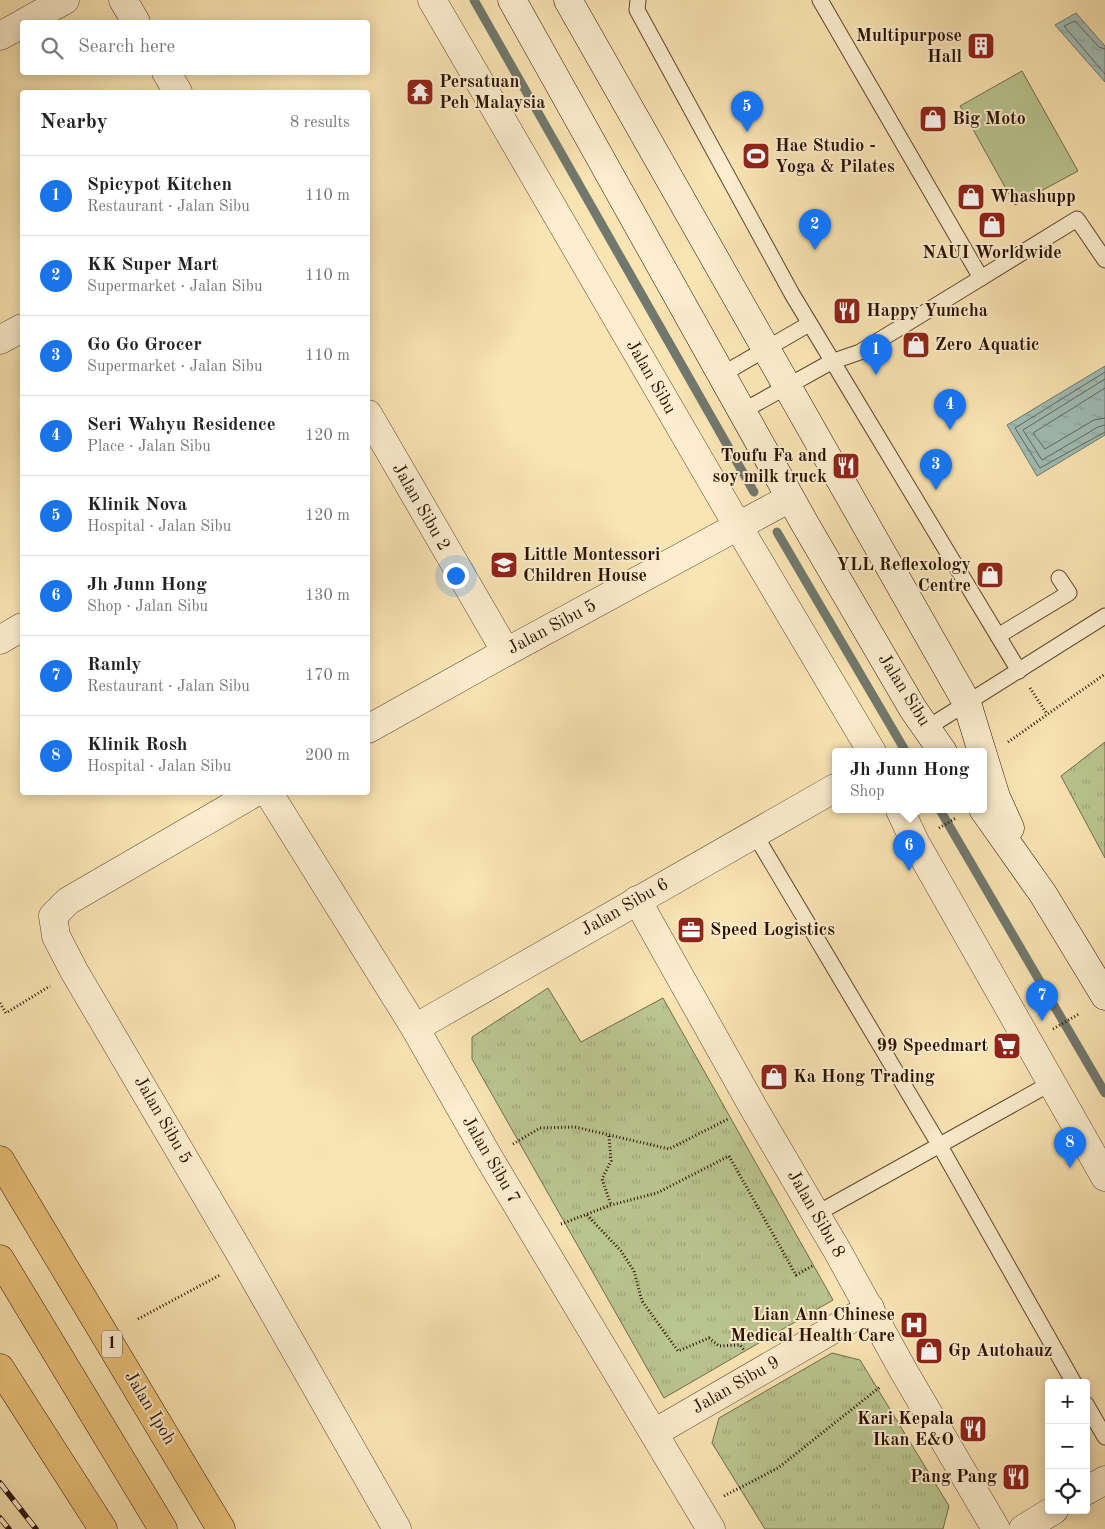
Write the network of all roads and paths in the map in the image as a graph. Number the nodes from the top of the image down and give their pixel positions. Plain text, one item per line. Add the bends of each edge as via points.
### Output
1 (65, 0) edge
2 (123, 0) edge
3 (432, 0) edge
4 (512, 0) edge
5 (568, 0) edge
6 (638, 0) edge
7 (820, 0) edge
8 (29, 20) edge
9 (135, 20) edge
10 (20, 25) edge
11 (0, 36) edge
12 (168, 75) edge
13 (177, 90) edge
14 (1105, 260) edge
15 (981, 278) junction
16 (809, 324) junction
17 (20, 329) edge
18 (0, 340) edge
19 (768, 349) junction
20 (831, 362) junction
21 (721, 375) junction
22 (789, 387) junction
23 (741, 412) junction
24 (370, 423) edge
25 (790, 498) junction
26 (739, 528) junction
27 (1059, 578) dead end
28 (1105, 616) edge
29 (20, 628) edge
30 (998, 636) junction
31 (0, 640) edge
32 (506, 652) junction
33 (1019, 671) junction
34 (1105, 674) edge
35 (1029, 686) dead end
36 (967, 703) junction
37 (1047, 714) junction
38 (927, 728) junction
39 (370, 729) edge
40 (1007, 743) dead end
41 (870, 748) edge
42 (940, 748) edge
43 (980, 748) edge
44 (987, 769) edge
45 (832, 790) edge
46 (251, 795) edge
47 (270, 795) edge
48 (901, 813) edge
49 (986, 813) edge
50 (956, 818) dead end
51 (940, 828) dead end
52 (754, 833) junction
53 (1043, 894) junction
54 (637, 900) junction
55 (74, 971) junction
56 (1105, 996) edge
57 (0, 1003) edge
58 (1079, 1014) dead end
59 (1055, 1027) dead end
60 (416, 1028) junction
61 (1053, 1082) junction
62 (753, 1106) junction
63 (610, 1136) junction
64 (940, 1146) junction
65 (488, 1158) junction
66 (0, 1160) edge
67 (1105, 1177) edge
68 (612, 1205) junction
69 (816, 1214) junction
70 (587, 1215) junction
71 (534, 1234) junction
72 (838, 1252) junction
73 (0, 1259) edge
74 (245, 1262) junction
75 (870, 1308) junction
76 (138, 1319) dead end
77 (0, 1368) edge
78 (902, 1370) junction
79 (759, 1372) junction
80 (1072, 1379) edge
81 (1090, 1411) edge
82 (654, 1433) junction
83 (1105, 1438) edge
84 (1105, 1480) edge
85 (1090, 1489) edge
86 (1047, 1514) edge
87 (704, 1519) edge
88 (103, 1529) edge
89 (163, 1529) edge
90 (222, 1529) edge
91 (397, 1529) edge
92 (996, 1529) edge
93 (1023, 1529) edge

1 - 8 street
2 - 9 street
3 - 26 street, Jalan Sibu
4 - 21 street, Jalan Sibu
5 - 19 street
6 - 16 lane via 637,10
7 - 15 lane
10 - 11 street
12 - 13 street
14 - 15 lane via 1077,218
15 - 20 lane via 860,352
16 - 19 lane
16 - 20 lane
17 - 18 street
19 - 21 lane
19 - 22 street
20 - 22 lane
20 - 30 lane
21 - 23 street, Jalan Sibu
22 - 23 lane
22 - 36 street
23 - 25 street, Jalan Sibu
24 - 32 street, Jalan Sibu 2
25 - 26 street, Jalan Sibu 5
25 - 38 street, Jalan Sibu
26 - 32 street, Jalan Sibu 5
26 - 41 street, Jalan Sibu
27 - 30 lane via 1069,593
28 - 33 lane
29 - 31 street
30 - 33 lane
32 - 39 street, Jalan Sibu 5
33 - 36 lane
34 - 37 path
35 - 37 path
36 - 38 lane
36 - 43 street
37 - 40 path
38 - 42 street, Jalan Sibu
44 - 53 street via 996,798
45 - 52 street, Jalan Sibu 6
46 - 55 street, Jalan Sibu 5 via 68,901 52,916 56,936
47 - 60 street, Jalan Sibu 7
48 - 61 street
49 - 53 street
50 - 51 path
52 - 54 street, Jalan Sibu 6
52 - 64 lane
53 - 56 street
54 - 60 street, Jalan Sibu 6
54 - 62 street, Jalan Sibu 8
55 - 57 path via 6,1013
55 - 74 street, Jalan Sibu 5
58 - 59 path
60 - 65 street, Jalan Sibu 7
61 - 64 lane
61 - 67 street
62 - 63 path via 669,1150
62 - 69 street, Jalan Sibu 8
63 - 65 path via 575,1127 540,1128
63 - 68 path via 611,1161 602,1179
64 - 69 lane
64 - 80 lane
65 - 71 street, Jalan Sibu 7
66 - 90 highway, Jalan Ipoh / 1
68 - 70 path
68 - 72 path via 657,1193 728,1156 796,1275
69 - 72 street, Jalan Sibu 8
70 - 71 path
70 - 79 path via 621,1251 634,1272 642,1301 678,1351 709,1338 719,1346 740,1346
71 - 82 street, Jalan Sibu 7
72 - 75 street, Jalan Sibu 8
73 - 89 highway
74 - 76 path
74 - 91 street, Jalan Sibu 5
75 - 78 street, Jalan Sibu 8
75 - 79 street, Jalan Sibu 9
77 - 88 highway
78 - 87 path via 778,1468
78 - 92 street, Jalan Sibu 8
79 - 82 street, Jalan Sibu 9
81 - 83 lane
82 - 87 street, Jalan Sibu 7
84 - 85 street
86 - 93 street

